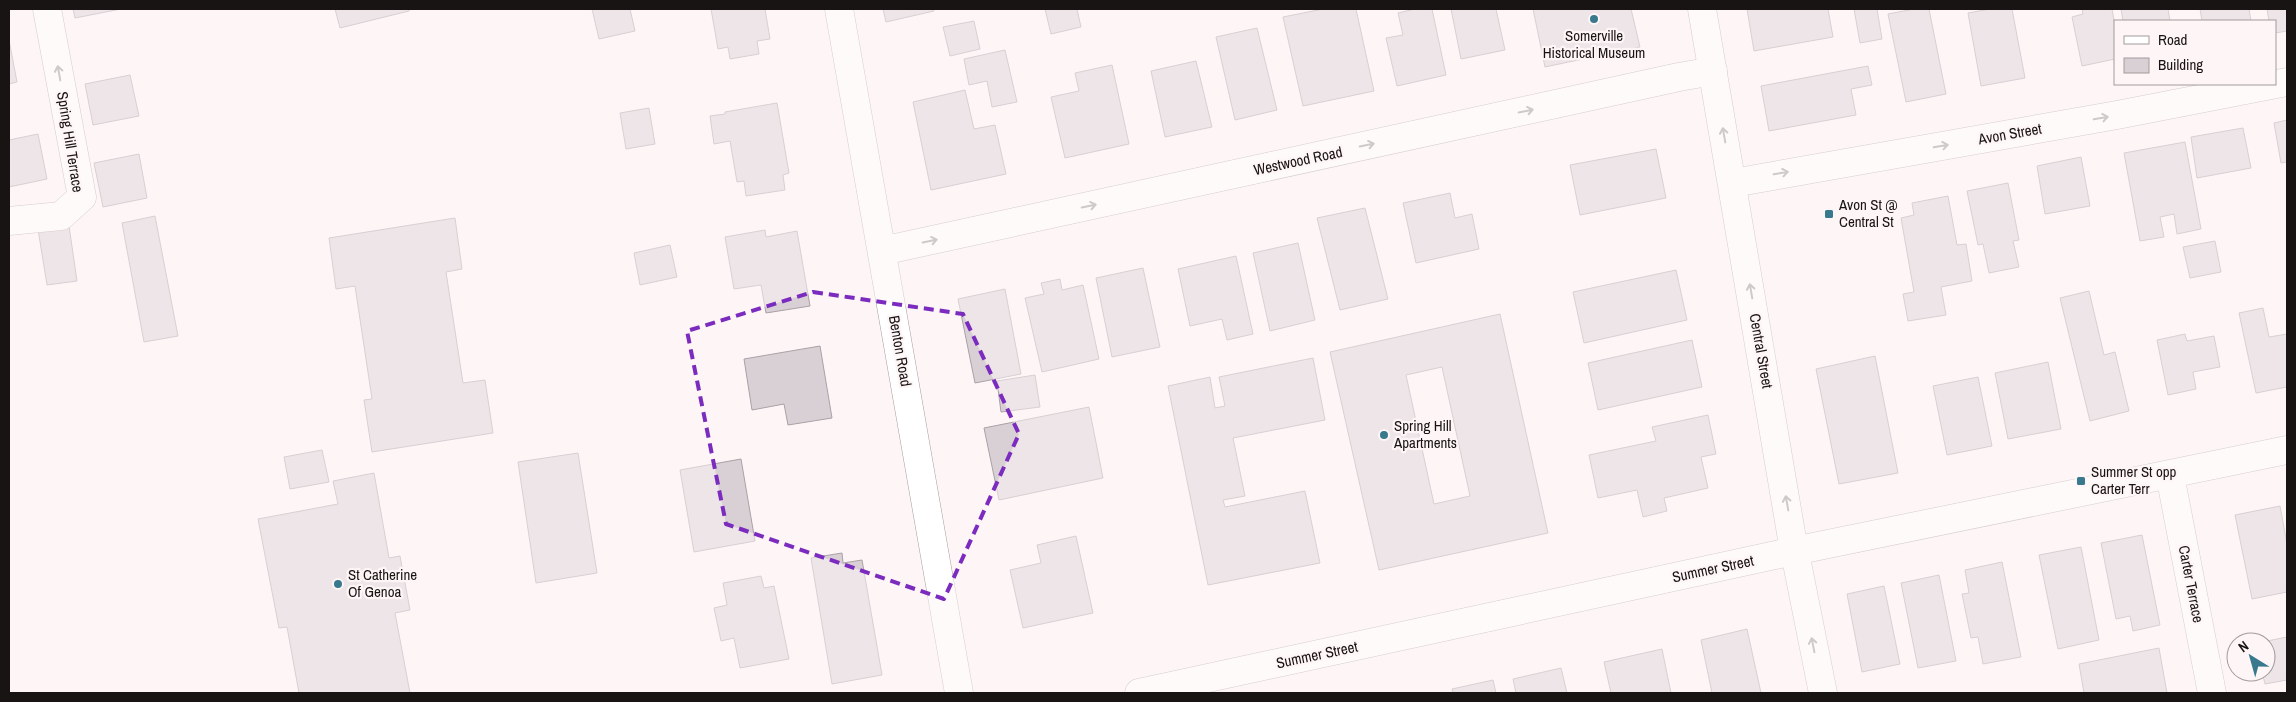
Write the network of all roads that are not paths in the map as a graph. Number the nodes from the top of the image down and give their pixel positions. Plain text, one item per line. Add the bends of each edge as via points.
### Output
1 (47, 9) edge
2 (839, 9) edge
3 (1702, 9) edge
4 (1713, 71) junction
5 (2272, 85) edge
6 (1733, 182) junction
7 (9, 221) edge
8 (882, 251) junction
9 (2287, 450) edge
10 (2170, 475) junction
11 (1794, 551) junction
12 (959, 693) edge
13 (1140, 693) edge
14 (1823, 693) edge
15 (2212, 693) edge

7 -> 1 street, Spring Hill Terrace via 61,216 82,197
2 - 8 street, Benton Road
3 - 4 street, Central Street
6 -> 4 street, Central Street
8 -> 4 street, Westwood Road
6 -> 5 street, Avon Street
11 -> 6 street, Central Street
8 - 12 street, Benton Road
9 - 10 street, Summer Street
10 - 11 street, Summer Street
10 - 15 street, Carter Terrace
11 - 13 street, Summer Street
14 -> 11 street, Central Street

